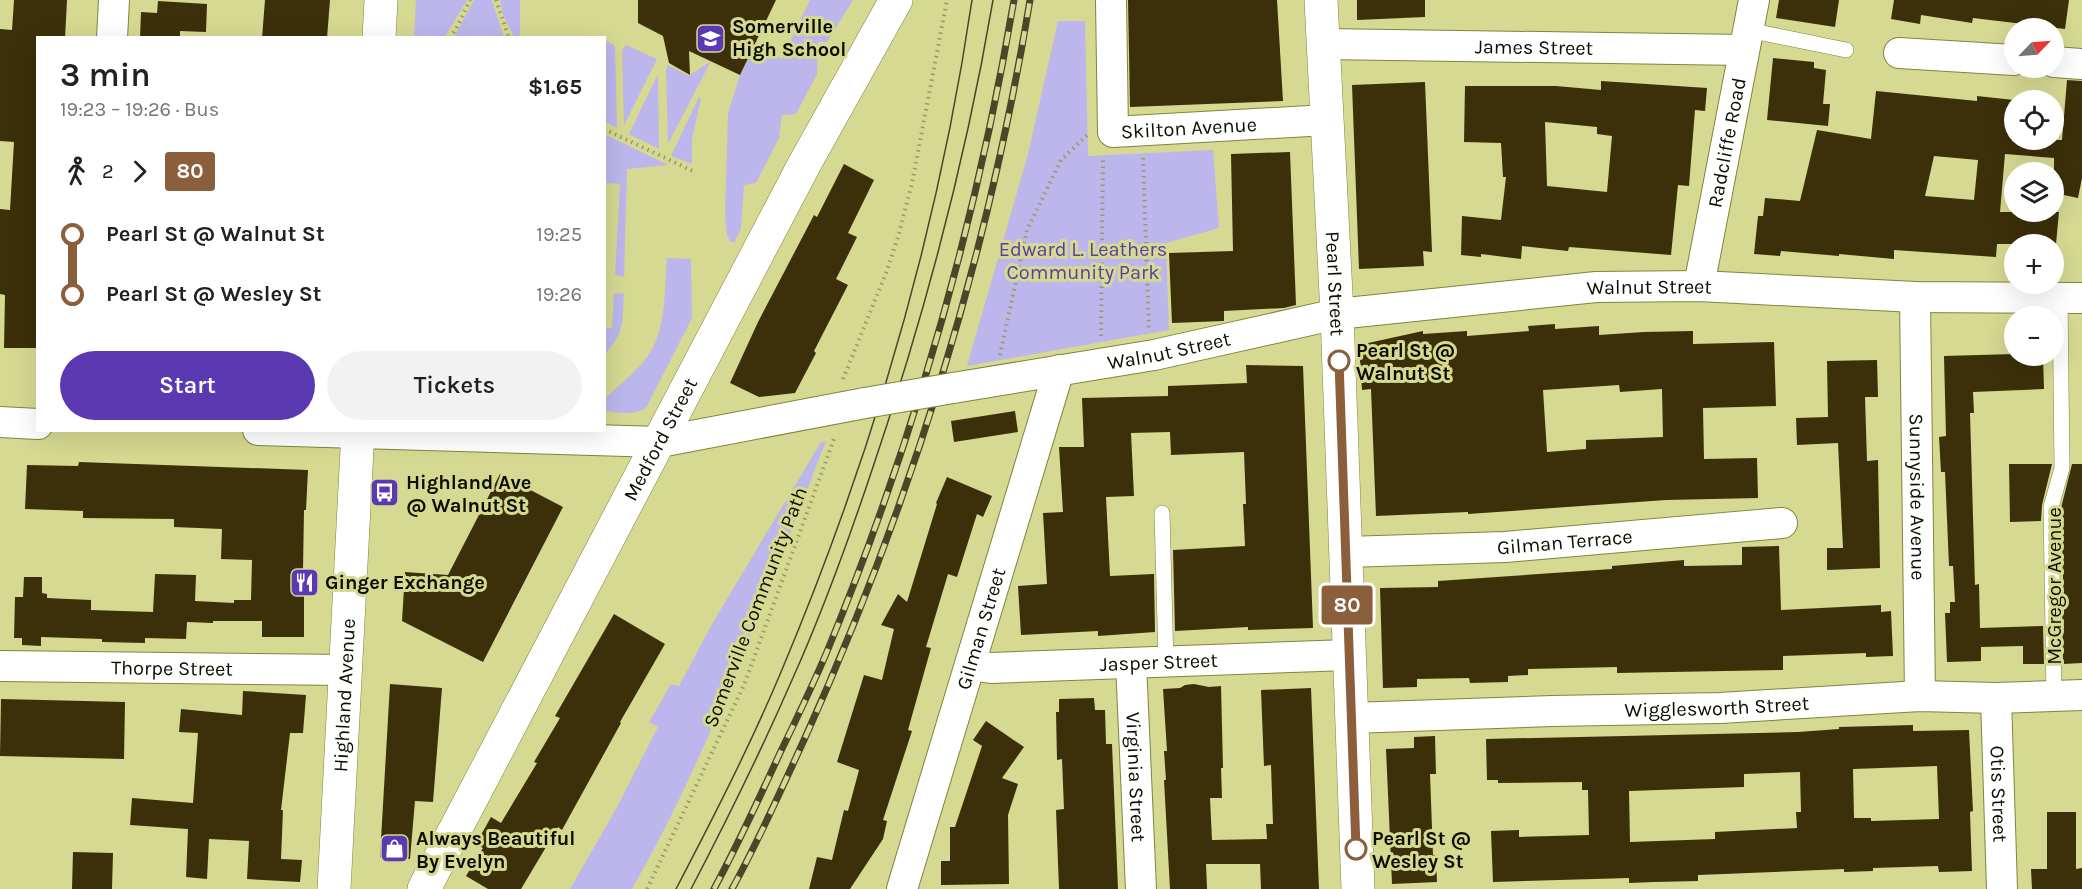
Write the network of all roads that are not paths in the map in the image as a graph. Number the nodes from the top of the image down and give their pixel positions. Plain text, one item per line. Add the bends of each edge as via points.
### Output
1 (114, 0) edge
2 (381, 0) edge
3 (896, 0) edge
4 (1111, 0) edge
5 (1321, 0) edge
6 (1754, 0) edge
7 (112, 36) edge
8 (379, 36) edge
9 (1746, 40) junction
10 (1324, 44) junction
11 (1845, 50) dead end
12 (1899, 53) dead end
13 (2004, 59) edge
14 (2064, 63) edge
15 (2082, 64) edge
16 (1327, 120) junction
17 (1699, 286) junction
18 (1915, 297) junction
19 (2071, 297) edge
20 (1337, 314) junction
21 (1059, 370) junction
22 (0, 422) edge
23 (36, 424) edge
24 (358, 432) edge
25 (660, 442) junction
26 (1162, 513) dead end
27 (1782, 523) dead end
28 (1346, 552) junction
29 (1348, 655) junction
30 (1166, 662) junction
31 (1131, 663) junction
32 (970, 665) junction
33 (0, 666) edge
34 (346, 670) junction
35 (1920, 696) junction
36 (2068, 696) edge
37 (1996, 698) junction
38 (1351, 718) junction
39 (424, 886) edge
40 (334, 889) edge
41 (902, 889) edge
42 (1141, 889) edge
43 (1358, 889) edge
44 (2002, 889) edge

1 - 7 street
2 - 8 main road
3 - 25 main road, Medford Street via 805,163
4 - 16 street, Skilton Avenue via 1113,132
5 - 10 main road, Pearl Street
6 - 9 street, Radcliffe Road
9 - 10 street, James Street
9 - 11 lane
9 - 17 street, Radcliffe Road
10 - 16 main road, Pearl Street
12 - 13 street
14 - 15 street
16 - 20 main road, Pearl Street
17 - 18 street, Walnut Street
17 - 20 street, Walnut Street via 1596,287
18 - 19 street, Walnut Street
18 - 35 street, Sunnyside Avenue
19 - 36 lane, McGregor Avenue via 2062,468 2051,507
20 - 21 street, Walnut Street via 1154,355
20 - 28 main road, Pearl Street
21 - 25 street, Walnut Street, bridge
21 - 32 street, Gilman Street
22 - 23 street
24 - 25 street, Walnut Street
24 - 34 main road, Highland Avenue
25 - 39 main road, Medford Street
26 - 30 lane
27 - 28 street, Gilman Terrace via 1505,547
28 - 29 main road, Pearl Street
29 - 30 street, Jasper Street
29 - 38 main road, Pearl Street
30 - 31 street, Jasper Street
31 - 32 street, Jasper Street via 991,668
31 - 42 street, Virginia Street
32 - 41 street, Gilman Street
33 - 34 street, Thorpe Street
34 - 40 main road, Highland Avenue
35 - 37 street, Wigglesworth Street
35 - 38 street, Wigglesworth Street via 1720,708
36 - 37 street, Wigglesworth Street
37 - 44 street, Otis Street
38 - 43 main road, Pearl Street

